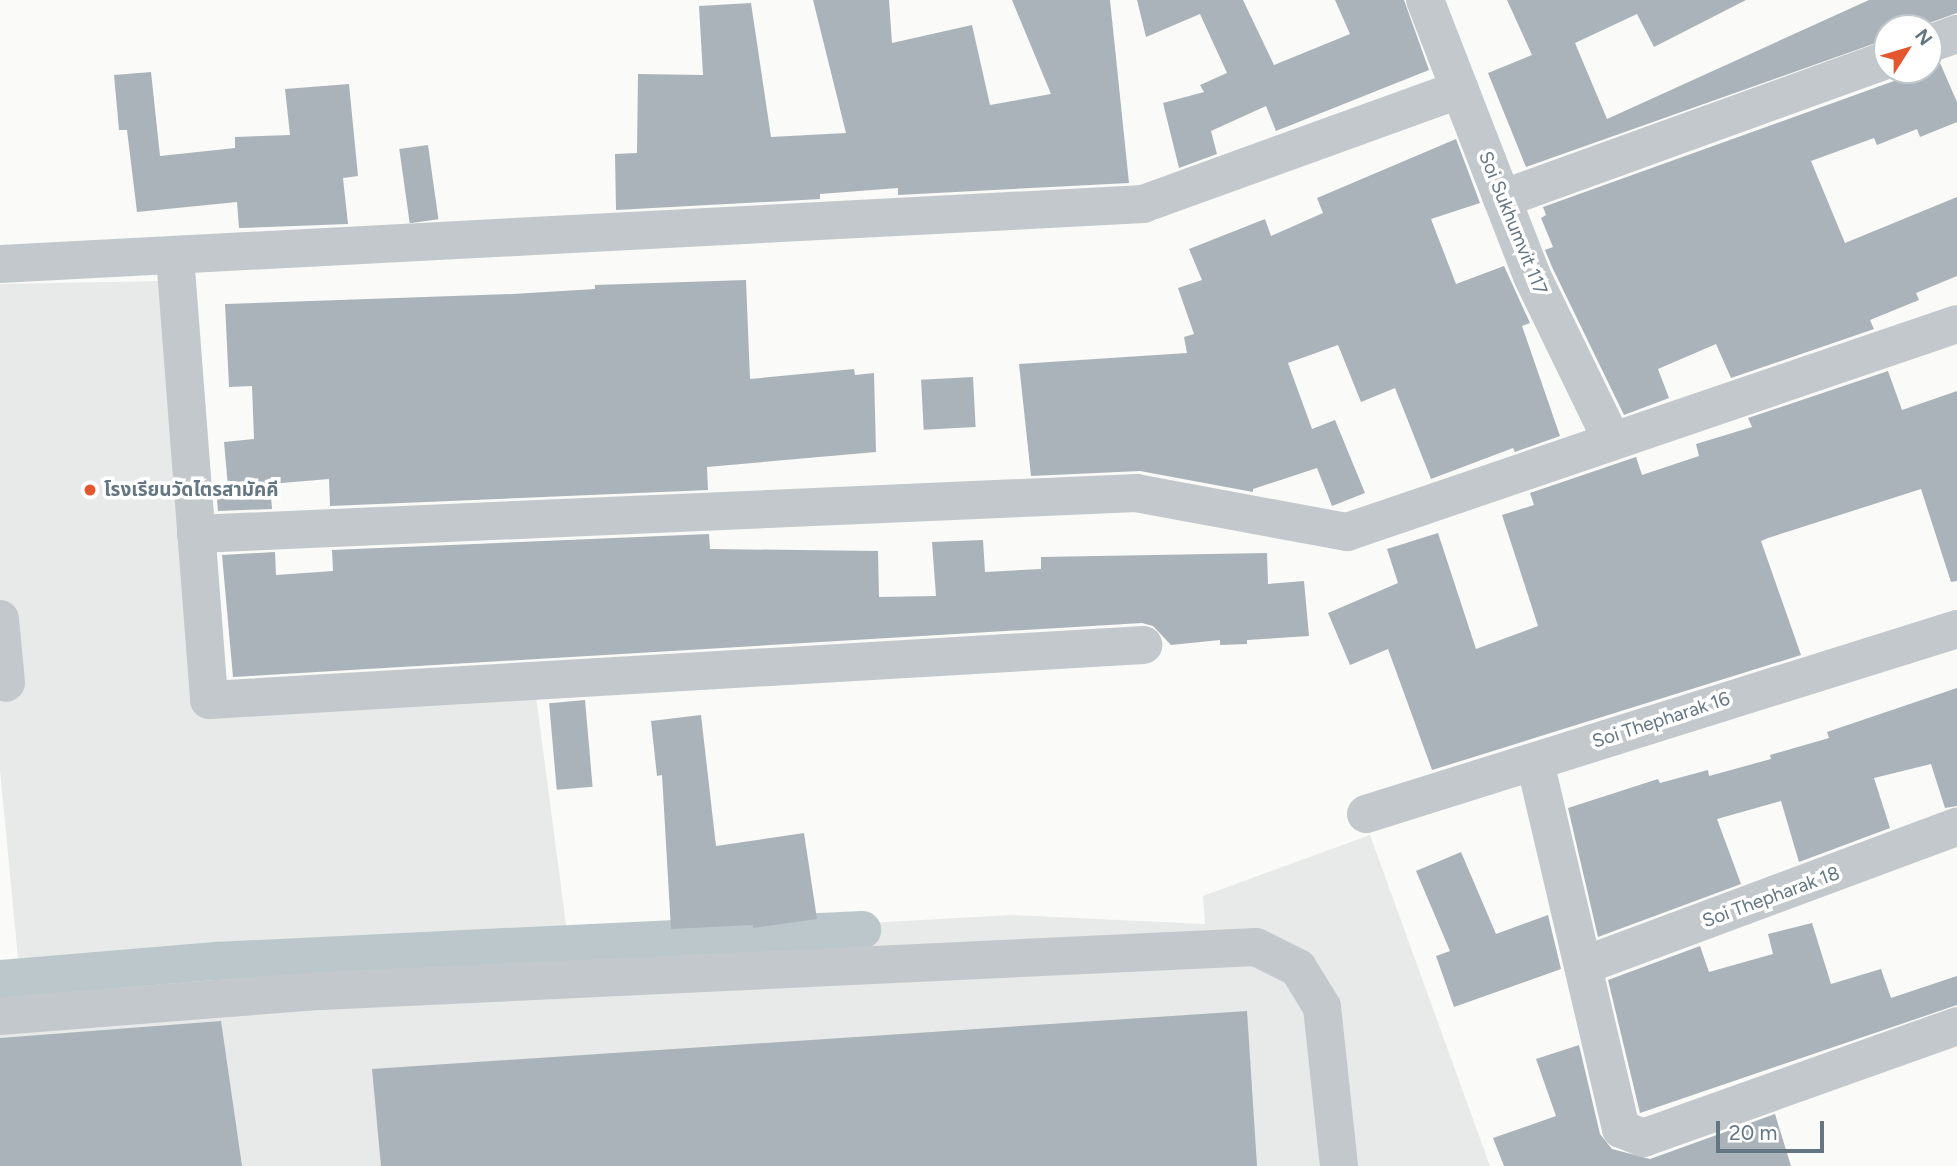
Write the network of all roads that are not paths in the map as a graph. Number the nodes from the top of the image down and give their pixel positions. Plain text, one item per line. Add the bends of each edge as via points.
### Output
1 (1426, 0) edge
2 (1873, 65) edge
3 (1460, 89) junction
4 (1502, 199) junction
5 (175, 256) junction
6 (0, 264) edge
7 (1957, 324) edge
8 (1612, 441) junction
9 (196, 534) junction
10 (0, 619) edge
11 (1957, 629) edge
12 (1143, 645) dead end
13 (6, 683) dead end
14 (1535, 762) junction
15 (1366, 814) dead end
16 (1957, 827) edge
17 (1584, 965) junction
18 (0, 1016) edge
19 (1957, 1026) edge
20 (1339, 1166) edge

1 - 3 street, Soi Sukhumvit 117
2 - 4 street
3 - 4 street, Soi Sukhumvit 117
3 - 5 street via 1143,204
4 - 8 street, Soi Sukhumvit 117 via 1532,276
5 - 6 street
5 - 9 street
7 - 8 street
8 - 9 street via 1347,532 1136,493
9 - 12 street via 209,700
10 - 13 street
11 - 14 street, Soi Thepharak 16 via 1656,719
14 - 15 street, Soi Thepharak 16
14 - 17 street
16 - 17 street, Soi Thepharak 18
17 - 19 street via 1621,1129 1643,1138
18 - 20 street via 321,991 1256,947 1298,968 1322,1007

